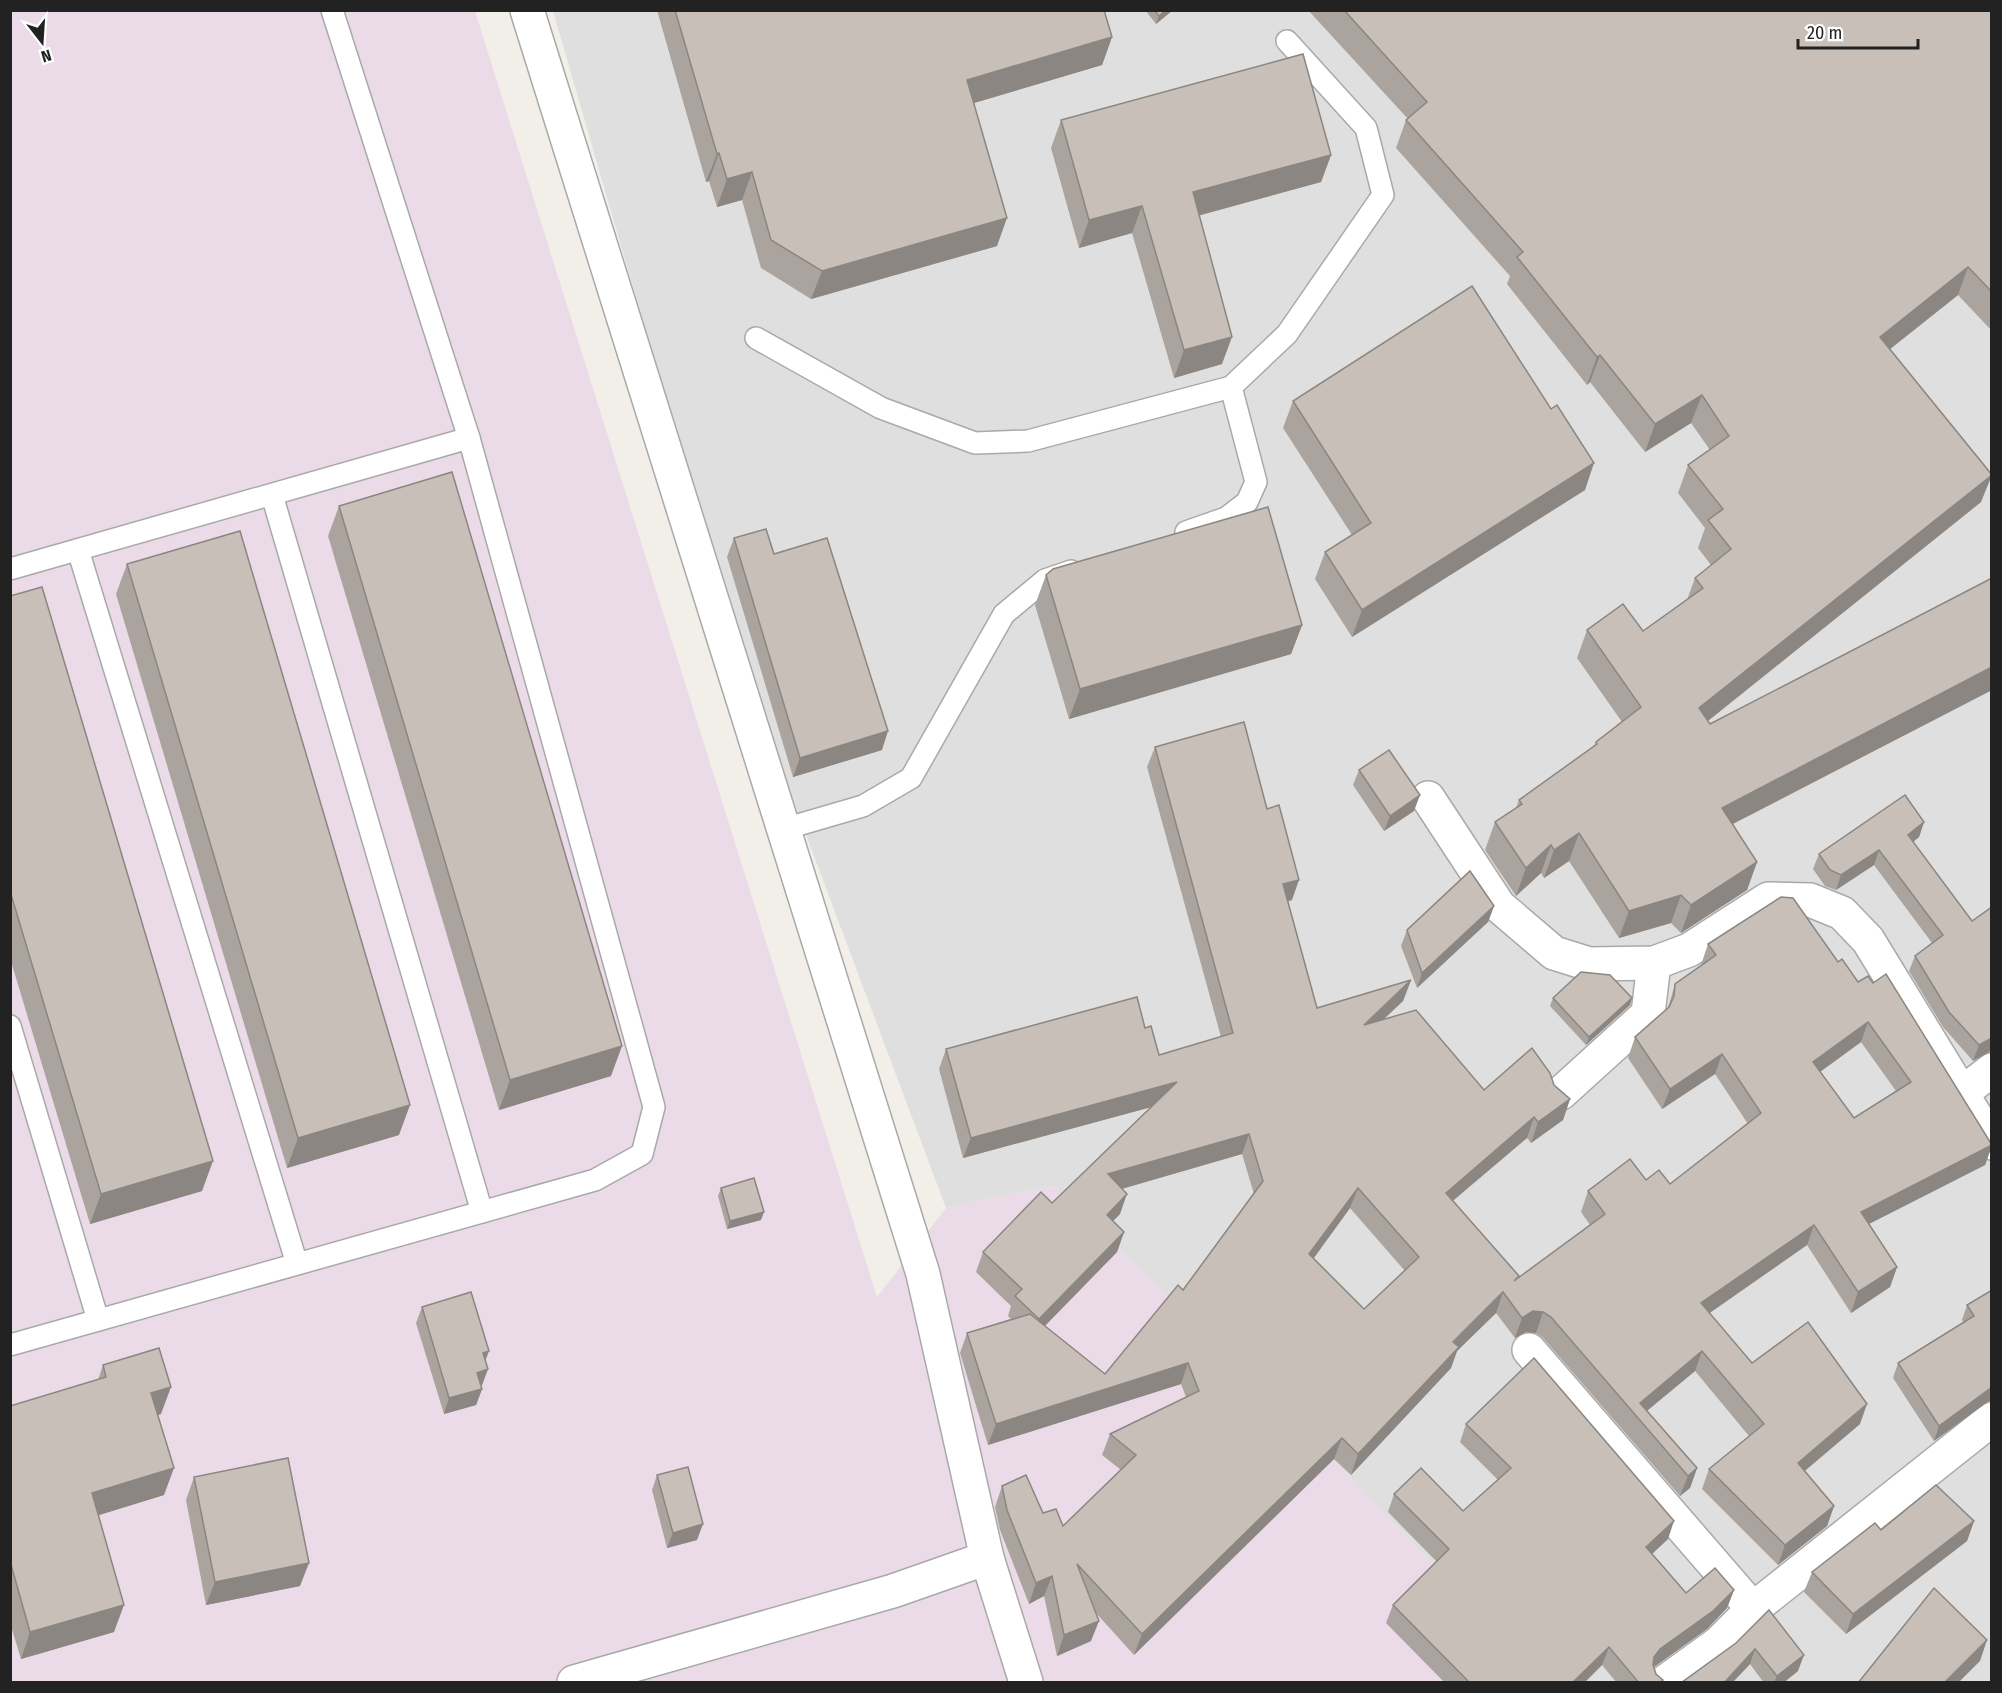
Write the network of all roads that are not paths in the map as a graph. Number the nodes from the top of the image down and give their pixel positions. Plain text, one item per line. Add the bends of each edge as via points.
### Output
1 (332, 10) edge
2 (527, 10) edge
3 (1287, 41) dead end
4 (756, 338) dead end
5 (1231, 387) junction
6 (469, 438) junction
7 (272, 495) junction
8 (1170, 537) edge
9 (78, 550) junction
10 (1090, 564) edge
11 (10, 569) edge
12 (1428, 798) dead end
13 (784, 830) junction
14 (1654, 963) junction
15 (10, 1026) edge
16 (1992, 1070) edge
17 (1561, 1093) edge
18 (1962, 1093) junction
19 (1992, 1143) edge
20 (482, 1212) junction
21 (297, 1264) junction
22 (98, 1320) junction
23 (10, 1345) edge
24 (1529, 1350) dead end
25 (1992, 1419) edge
26 (987, 1558) junction
27 (1753, 1609) junction
28 (574, 1683) edge
29 (1026, 1683) edge
30 (1665, 1683) edge

1 - 6 lane
2 - 13 street
3 - 5 lane via 1366,128 1383,195 1287,334
4 - 5 lane via 881,408 975,442 1028,441
5 - 8 lane via 1256,482 1247,502 1226,518
6 - 7 lane
6 - 20 lane via 654,1107 642,1154 595,1180
7 - 9 lane
7 - 20 lane
9 - 11 lane
9 - 21 lane
10 - 13 lane via 1045,580 1004,614 911,778 863,806
12 - 14 street via 1499,906 1554,953 1589,964
13 - 26 street via 923,1274
14 - 17 street via 1648,1014
14 - 18 street via 1689,950 1768,898 1810,900 1842,914 1868,940
15 - 22 lane
16 - 18 street
18 - 19 street
20 - 21 lane
21 - 22 lane
22 - 23 lane
24 - 27 street
25 - 27 street
26 - 28 street via 893,1591
26 - 29 street
27 - 30 street via 1719,1643

